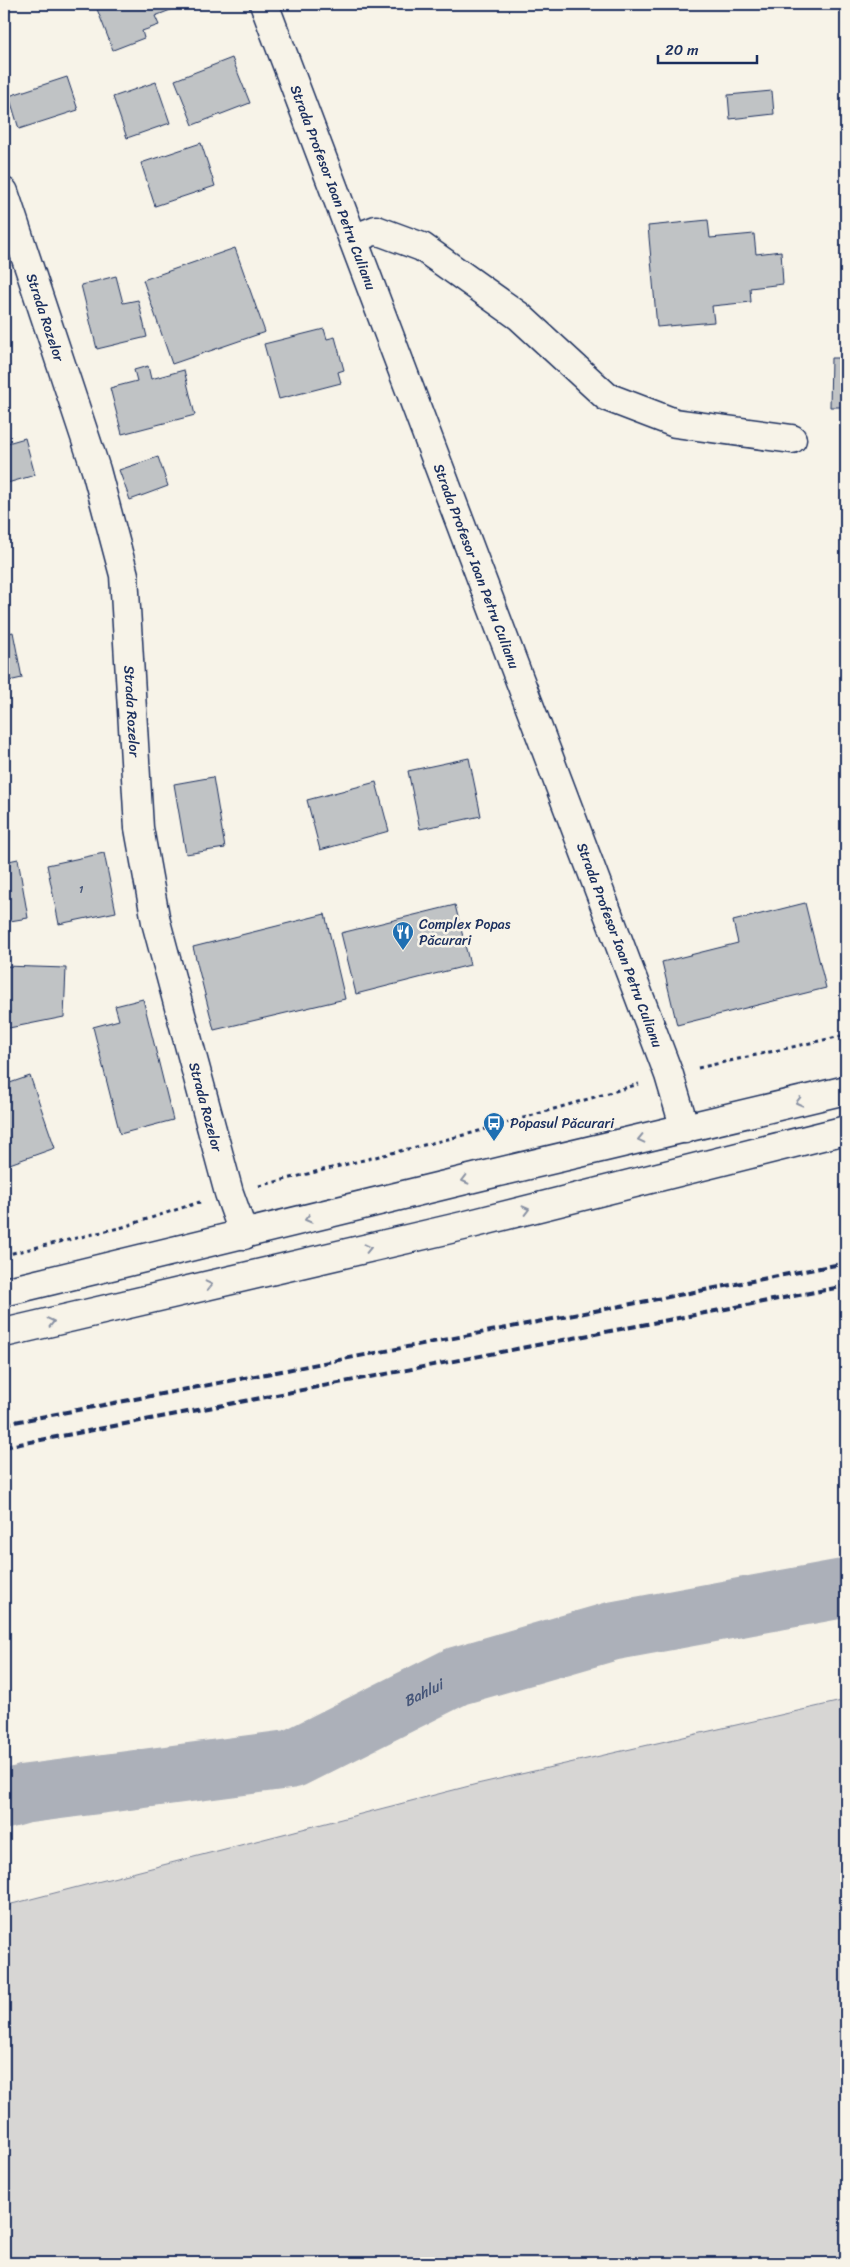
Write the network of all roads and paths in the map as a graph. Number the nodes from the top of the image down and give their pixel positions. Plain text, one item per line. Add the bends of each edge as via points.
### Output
1 (264, 4) edge
2 (4, 192) edge
3 (353, 239) junction
4 (792, 439) dead end
5 (846, 1035) edge
6 (669, 1075) junction
7 (846, 1090) edge
8 (685, 1129) junction
9 (846, 1130) edge
10 (229, 1193) junction
11 (244, 1234) junction
12 (4, 1255) edge
13 (4, 1292) edge
14 (4, 1333) edge

1 - 3 main road, Strada Profesor Ioan Petru Culianu
2 - 10 main road, Strada Rozelor via 96,470 124,574 139,828 156,922
3 - 4 main road via 376,230 422,246 519,316 607,397 675,423
3 - 6 main road, Strada Profesor Ioan Petru Culianu
5 - 6 path
6 - 8 main road, Strada Profesor Ioan Petru Culianu
6 - 10 path via 472,1133
7 -> 8 main road
8 -> 11 main road
14 -> 9 main road via 463,1226
10 - 11 main road, Strada Rozelor
10 - 12 path via 123,1227
11 - 13 main road

